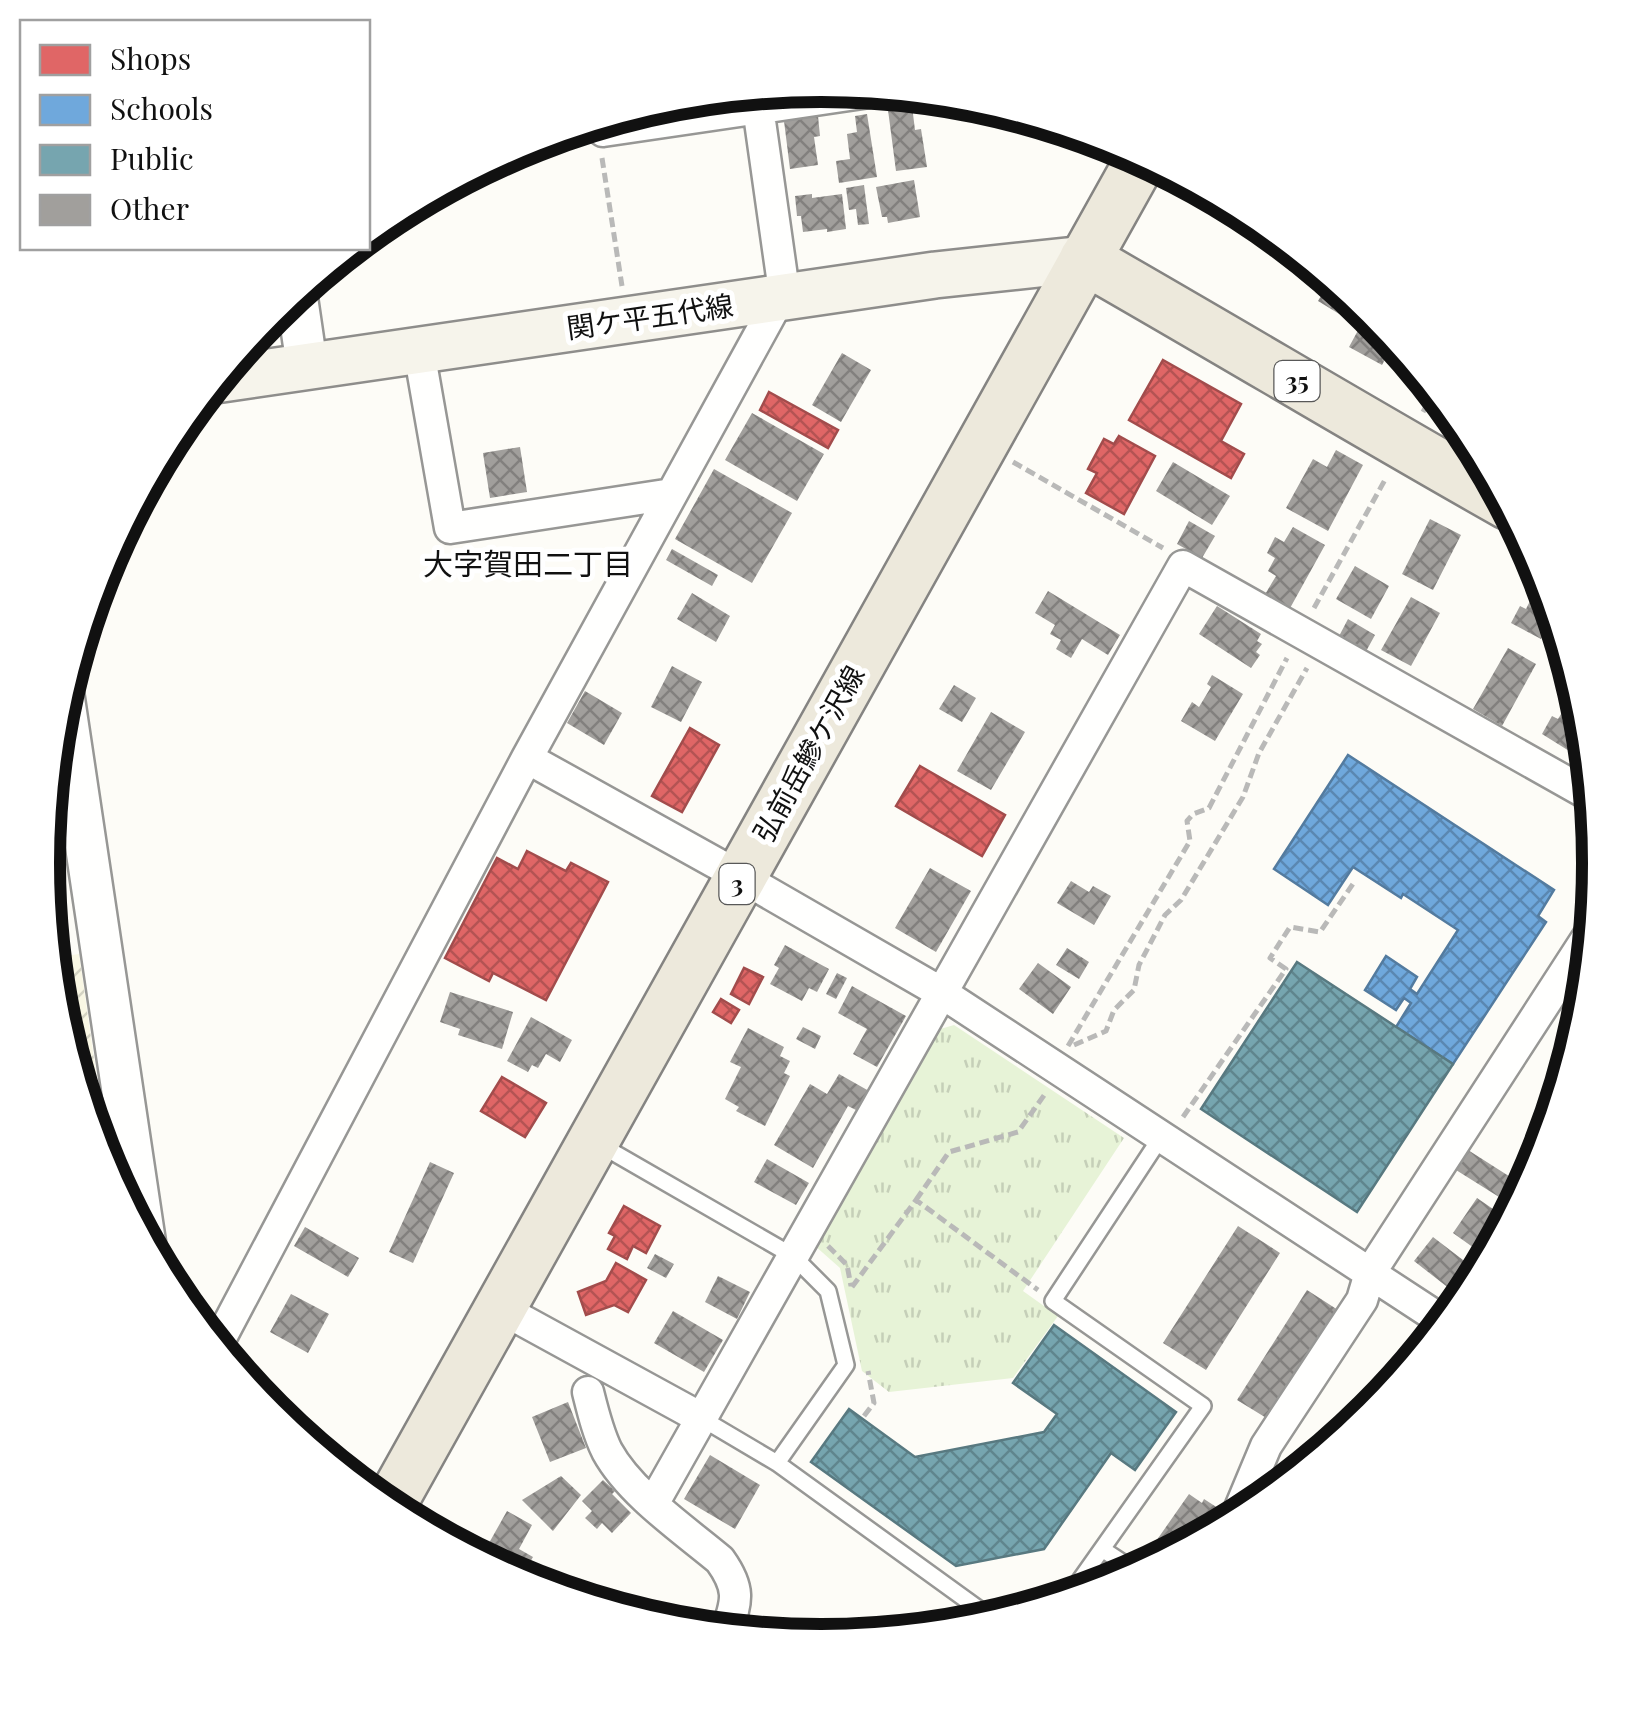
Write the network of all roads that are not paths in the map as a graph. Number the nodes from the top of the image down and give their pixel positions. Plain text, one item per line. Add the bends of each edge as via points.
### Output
1 (796, 102) edge
2 (758, 108) junction
3 (661, 119) edge
4 (1135, 170) edge
5 (1086, 259) junction
6 (779, 299) junction
7 (298, 309) edge
8 (419, 351) junction
9 (306, 366) junction
10 (236, 377) edge
11 (1485, 491) edge
12 (672, 494) junction
13 (70, 742) edge
14 (526, 758) junction
15 (1577, 782) edge
16 (741, 877) junction
17 (1576, 955) edge
18 (942, 993) junction
19 (1164, 1138) junction
20 (594, 1141) junction
21 (139, 1200) edge
22 (793, 1256) junction
23 (1370, 1273) junction
24 (500, 1308) junction
25 (1433, 1315) edge
26 (223, 1333) edge
27 (588, 1392) dead end
28 (701, 1418) junction
29 (777, 1463) junction
30 (1246, 1493) edge
31 (397, 1494) edge
32 (653, 1504) junction
33 (1102, 1549) junction
34 (1121, 1562) edge
35 (1082, 1577) edge
36 (977, 1607) edge
37 (730, 1618) edge

1 - 2 street
2 - 3 street
2 - 6 street via 782,277
4 - 5 main road, 弘前岳鰺ケ沢線 / 3
5 - 6 main road, 関ケ平五代線
5 - 11 main road, 35
5 - 16 main road, 弘前岳鰺ケ沢線 / 3
6 - 8 main road, 関ケ平五代線
6 - 12 street
7 - 9 street
8 - 9 main road, 関ケ平五代線
8 - 12 street via 450,528
9 - 10 main road, 関ケ平五代線
12 - 14 street
13 - 21 street
14 - 16 street
14 - 26 street
15 - 18 street via 1183,566
16 - 18 street
16 - 20 main road, 弘前岳鰺ケ沢線 / 3
17 - 23 street
18 - 19 street
18 - 22 street
19 - 23 street
19 - 33 lane via 1052,1300 1204,1406
20 - 22 lane
20 - 24 main road, 弘前岳鰺ケ沢線 / 3
22 - 28 street
22 - 29 lane via 828,1291 846,1365
23 - 25 street
23 - 30 street via 1362,1300 1266,1446
24 - 28 street
24 - 31 main road, 弘前岳鰺ケ沢線 / 3
27 - 32 street via 608,1453
28 - 29 lane
28 - 32 street
29 - 36 lane
32 - 37 street via 731,1575 737,1596
33 - 34 lane
33 - 35 lane

